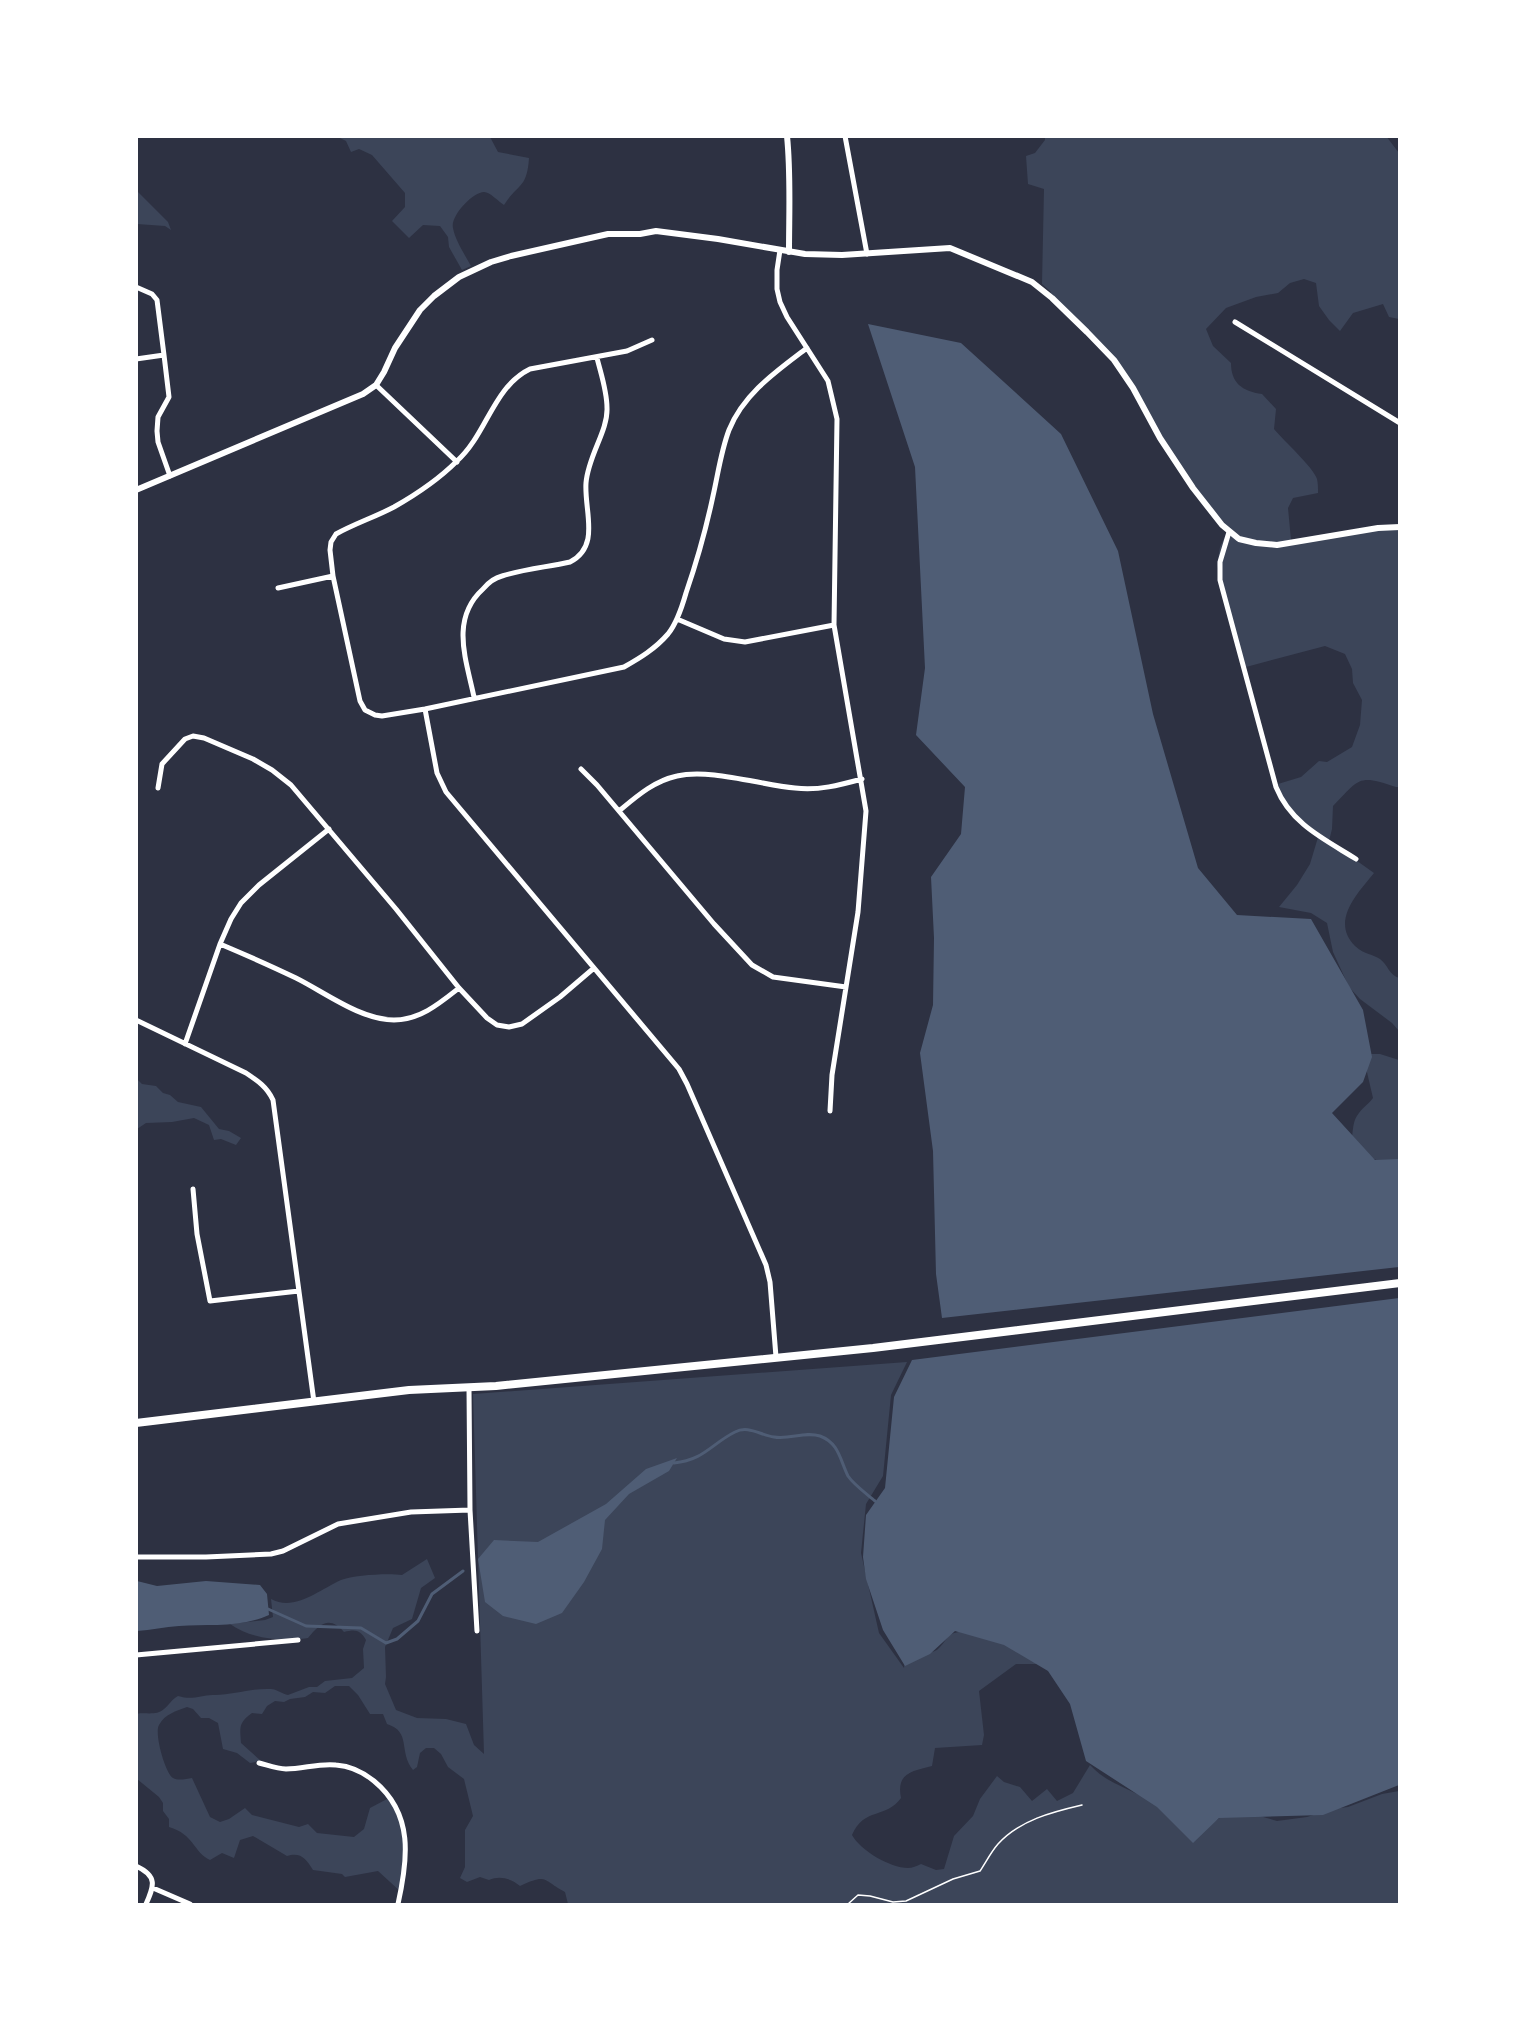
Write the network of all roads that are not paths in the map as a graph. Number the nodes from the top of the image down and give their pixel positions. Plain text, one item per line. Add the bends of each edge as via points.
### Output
1 (787, 136) edge
2 (845, 136) edge
3 (780, 250) junction
4 (789, 252) junction
5 (867, 254) junction
6 (136, 287) edge
7 (1234, 322) dead end
8 (652, 340) dead end
9 (807, 348) junction
10 (164, 355) junction
11 (597, 358) junction
12 (136, 359) edge
13 (376, 384) junction
14 (1400, 423) edge
15 (457, 462) junction
16 (171, 476) junction
17 (136, 490) edge
18 (1400, 527) edge
19 (1229, 532) junction
20 (333, 576) junction
21 (278, 588) dead end
22 (677, 619) junction
23 (834, 625) junction
24 (474, 697) junction
25 (425, 709) junction
26 (581, 769) dead end
27 (862, 779) junction
28 (158, 788) dead end
29 (619, 811) junction
30 (329, 829) junction
31 (1356, 859) dead end
32 (220, 944) junction
33 (594, 968) junction
34 (846, 987) junction
35 (459, 988) junction
36 (136, 1020) edge
37 (185, 1044) junction
38 (830, 1111) dead end
39 (193, 1189) dead end
40 (1400, 1283) edge
41 (299, 1291) junction
42 (776, 1357) junction
43 (470, 1388) junction
44 (314, 1402) junction
45 (136, 1423) edge
46 (470, 1510) junction
47 (136, 1557) edge
48 (477, 1631) dead end
49 (298, 1640) dead end
50 (136, 1655) edge
51 (259, 1763) dead end
52 (136, 1866) edge
53 (153, 1888) junction
54 (146, 1905) edge
55 (190, 1905) edge
56 (398, 1905) edge

1 - 4 street via 791,184
2 - 5 street
3 - 4 street
3 - 9 street via 780,302
3 - 13 street via 656,231 608,234 492,262 459,277 420,310
4 - 5 street
5 - 19 street via 950,248 1032,282 1114,360 1182,471
6 - 10 street via 157,300
7 - 14 street
8 - 11 street
9 - 22 street via 756,390 730,429 695,569
9 - 23 street via 828,381 837,419
10 - 12 street
10 - 16 street via 168,397 158,417 157,431
11 - 15 street via 521,373 503,390 477,439
11 - 24 street via 607,408 588,466 587,543 580,557 570,562 500,576 468,606 462,631
13 - 15 street
13 - 16 street via 337,406
15 - 20 street via 427,487 336,534 330,550
16 - 17 street
18 - 19 street via 1277,544 1239,539
19 - 31 street via 1220,562 1220,580 1281,800 1295,818
20 - 21 street
20 - 25 street via 362,706 382,716
22 - 23 street via 724,639 745,642
22 - 24 street via 654,648 624,667
23 - 27 street
24 - 25 street
25 - 33 street via 437,773 446,792
26 - 29 street
27 - 29 street via 813,789 693,773 654,784
27 - 34 street via 865,843
28 - 30 street via 162,764 185,739 204,738 272,770 291,785
29 - 34 street via 752,965 773,976
30 - 32 street via 241,903
30 - 35 street
32 - 35 street via 369,1017 394,1020 418,1016
32 - 37 street
33 - 35 street via 522,1024 509,1027 487,1018
33 - 42 street via 679,1069 687,1084 766,1265
34 - 38 street
36 - 37 street
37 - 41 street via 246,1073 269,1091
39 - 41 street via 210,1301
40 - 42 main road
41 - 44 street
42 - 43 main road
43 - 44 main road via 409,1390
43 - 46 street
44 - 45 main road
46 - 47 street via 411,1512 338,1524 271,1554
46 - 48 street
49 - 50 street
51 - 56 street via 285,1769 337,1765 355,1769 384,1789 400,1814 405,1833
52 - 53 street via 147,1872
53 - 54 street
53 - 55 street

